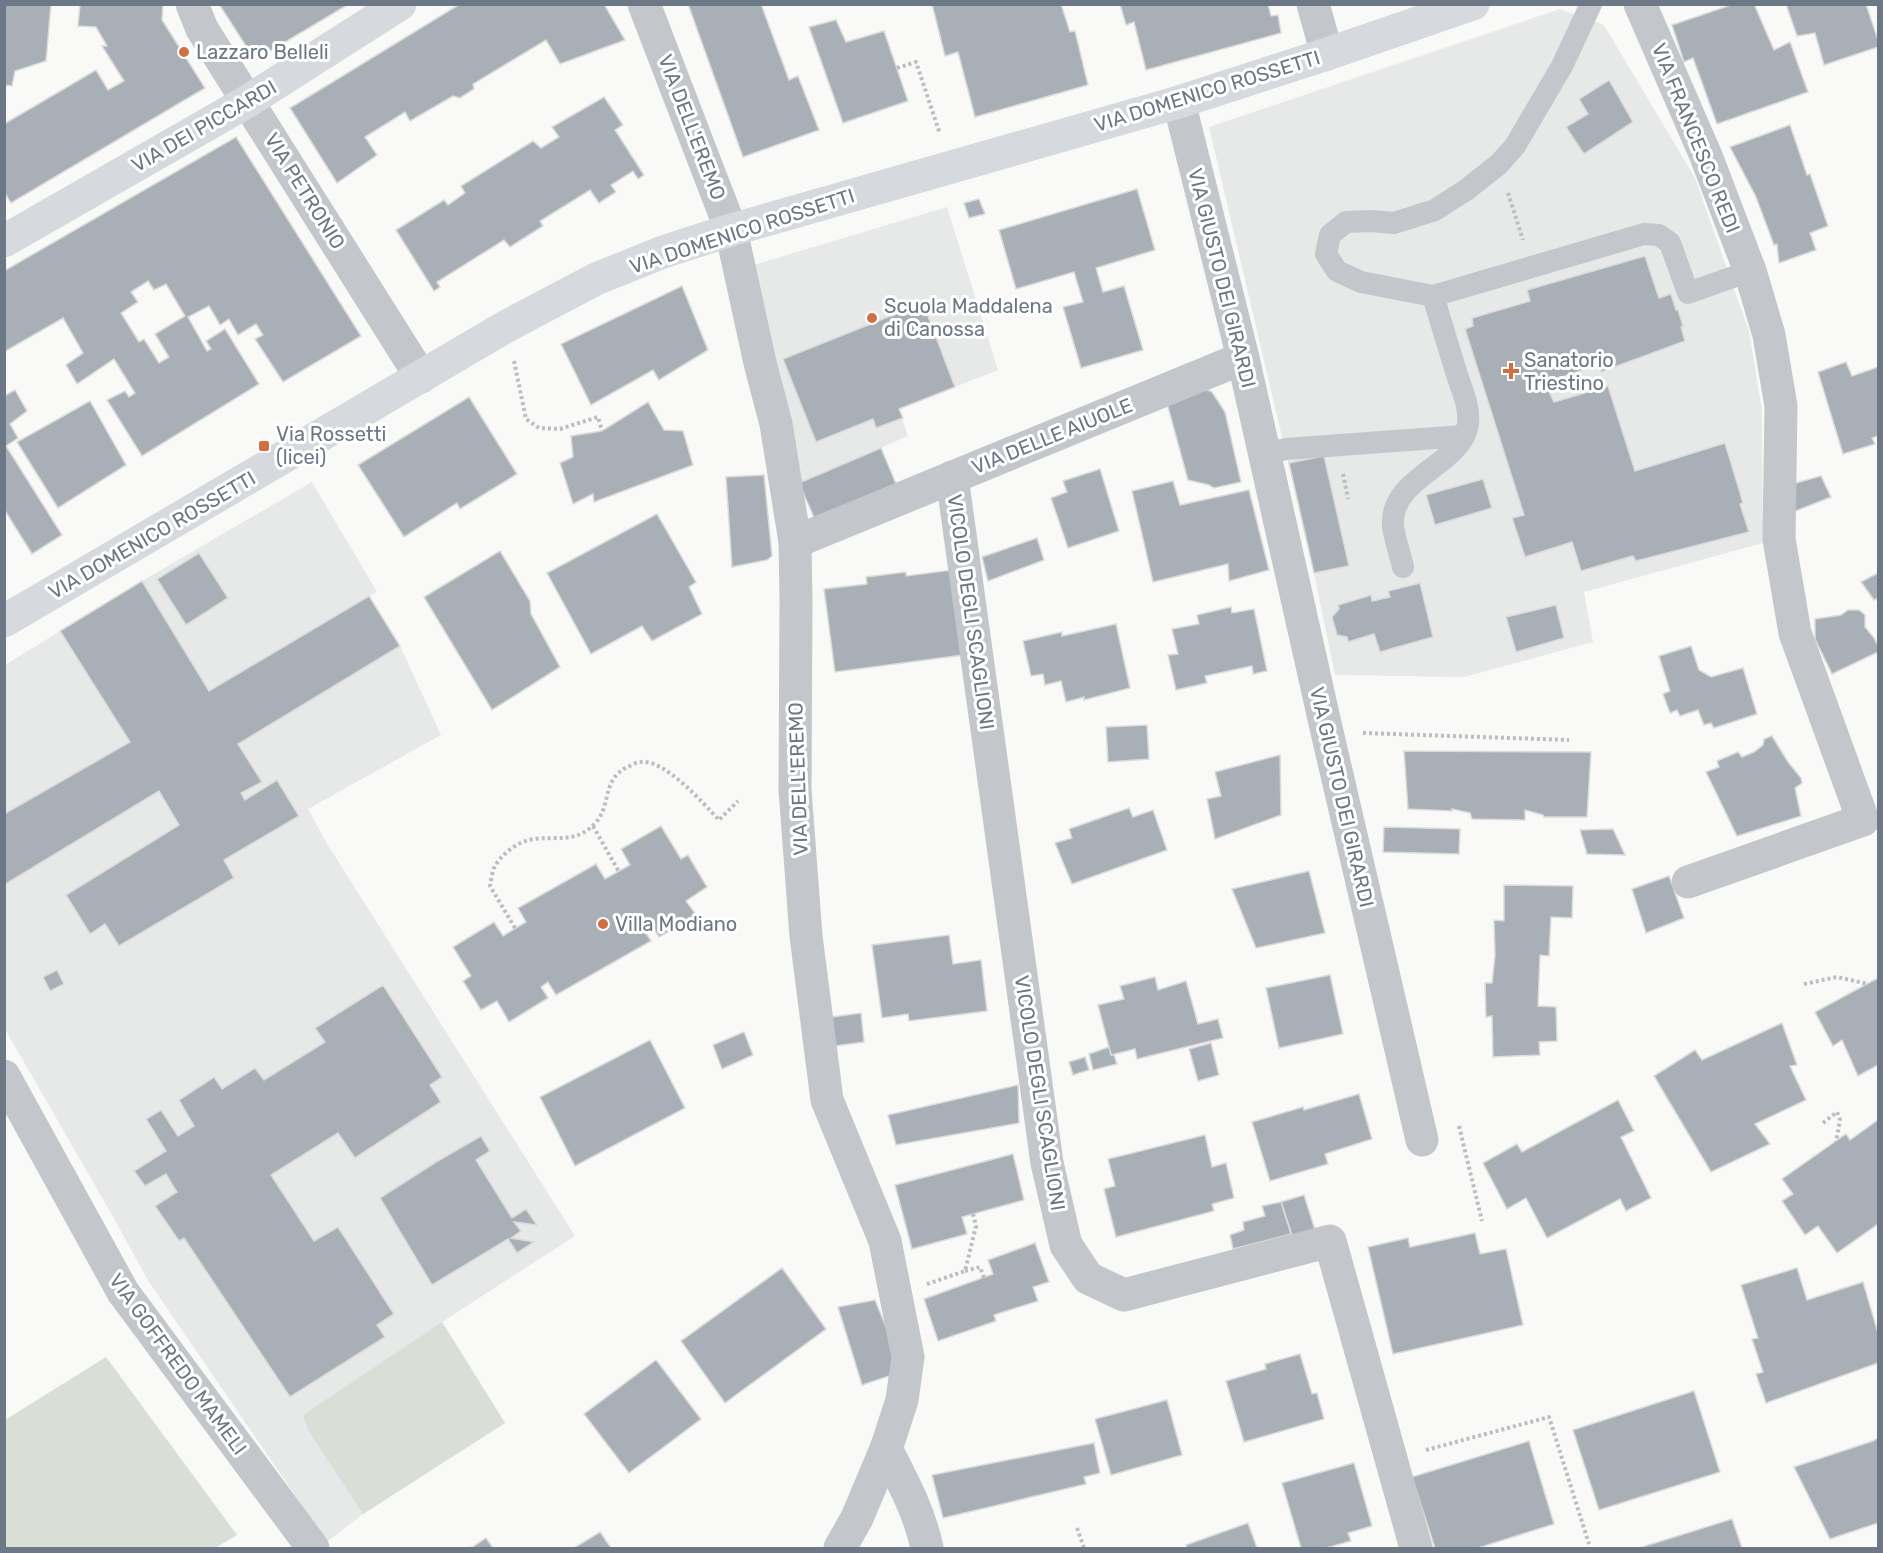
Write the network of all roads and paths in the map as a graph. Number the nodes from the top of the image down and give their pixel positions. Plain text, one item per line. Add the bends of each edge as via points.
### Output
1 (192, 4) edge
2 (400, 4) edge
3 (644, 4) edge
4 (1313, 4) edge
5 (1473, 4) edge
6 (1591, 4) edge
7 (1640, 4) edge
8 (1327, 54) junction
9 (897, 68) dead end
10 (248, 101) junction
11 (1179, 102) junction
12 (940, 134) dead end
13 (1499, 164) junction
14 (731, 230) junction
15 (4, 241) edge
16 (1531, 267) junction
17 (1750, 271) junction
18 (1433, 296) junction
19 (507, 326) junction
20 (1243, 358) junction
21 (421, 377) junction
22 (602, 431) dead end
23 (1463, 436) junction
24 (1264, 454) junction
25 (952, 477) junction
26 (795, 542) junction
27 (1403, 567) dead end
28 (4, 621) edge
29 (1361, 733) dead end
30 (1569, 740) dead end
31 (738, 801) dead end
32 (593, 826) junction
33 (619, 872) dead end
34 (1688, 882) dead end
35 (515, 928) dead end
36 (1804, 984) dead end
37 (1868, 984) dead end
38 (4, 1076) edge
39 (1823, 1123) dead end
40 (1459, 1126) dead end
41 (1422, 1140) dead end
42 (1836, 1142) dead end
43 (973, 1214) dead end
44 (1482, 1221) dead end
45 (965, 1271) junction
46 (984, 1278) dead end
47 (924, 1285) dead end
48 (886, 1449) junction
49 (1420, 1452) dead end
50 (1077, 1528) dead end
51 (1589, 1544) dead end
52 (313, 1548) edge
53 (840, 1548) edge
54 (927, 1548) edge
55 (1084, 1548) edge
56 (1416, 1548) edge

1 - 10 street, VIA PETRONIO via 202,29
2 - 10 main road, VIA DEI PICCARDI
3 - 14 street, VIA DELL'EREMO
4 - 8 street
5 - 8 main road, VIA DOMENICO ROSSETTI
6 - 13 lane via 1562,66 1515,146
7 - 17 street, VIA FRANCESCO REDI via 1706,156
8 - 11 main road, VIA DOMENICO ROSSETTI
9 - 12 path via 916,62
10 - 15 main road, VIA DEI PICCARDI
10 - 21 street, VIA PETRONIO
11 - 14 main road, VIA DOMENICO ROSSETTI
11 - 20 street, VIA GIUSTO DEI GIRARDI
13 - 16 path
13 - 18 lane via 1435,210 1394,223 1346,222 1330,236 1326,254 1337,272 1361,282
14 - 19 main road, VIA DOMENICO ROSSETTI via 596,279
14 - 26 street, VIA DELL'EREMO via 776,424
16 - 17 lane via 1652,233 1670,243 1688,293
16 - 18 lane
17 - 34 street, VIA FRANCESCO REDI via 1769,335 1781,406 1779,538 1795,633 1863,820
18 - 23 lane via 1467,406
19 - 21 main road, VIA DOMENICO ROSSETTI
19 - 22 path via 526,419 539,428 560,429 598,417
20 - 24 street, VIA GIUSTO DEI GIRARDI
20 - 25 street, VIA DELLE AIUOLE
21 - 28 main road, VIA DOMENICO ROSSETTI
23 - 24 lane
23 - 27 lane via 1457,446 1400,497 1393,526
24 - 41 street, VIA GIUSTO DEI GIRARDI
25 - 26 street, VIA DELLE AIUOLE
25 - 56 street, VICOLO DEGLI SCAGLIONI via 1047,1163 1066,1245 1088,1278 1124,1295 1330,1241
26 - 48 street, VIA DELL'EREMO via 795,790 806,936 827,1100 885,1241 908,1357 902,1400
29 - 30 path
31 - 32 path via 719,820 661,766 640,761 623,769 609,784 599,819
32 - 33 path
32 - 35 path via 566,839 523,842 500,859 490,886
36 - 37 path via 1837,977
38 - 52 street, VIA GOFFREDO MAMELI via 123,1292
39 - 42 path via 1837,1112 1840,1120
40 - 44 path
43 - 45 path via 976,1226
45 - 46 path via 980,1267
45 - 47 path
48 - 53 street, VIA DELL'EREMO
48 - 54 street via 906,1488
49 - 51 path via 1550,1417
50 - 55 path

